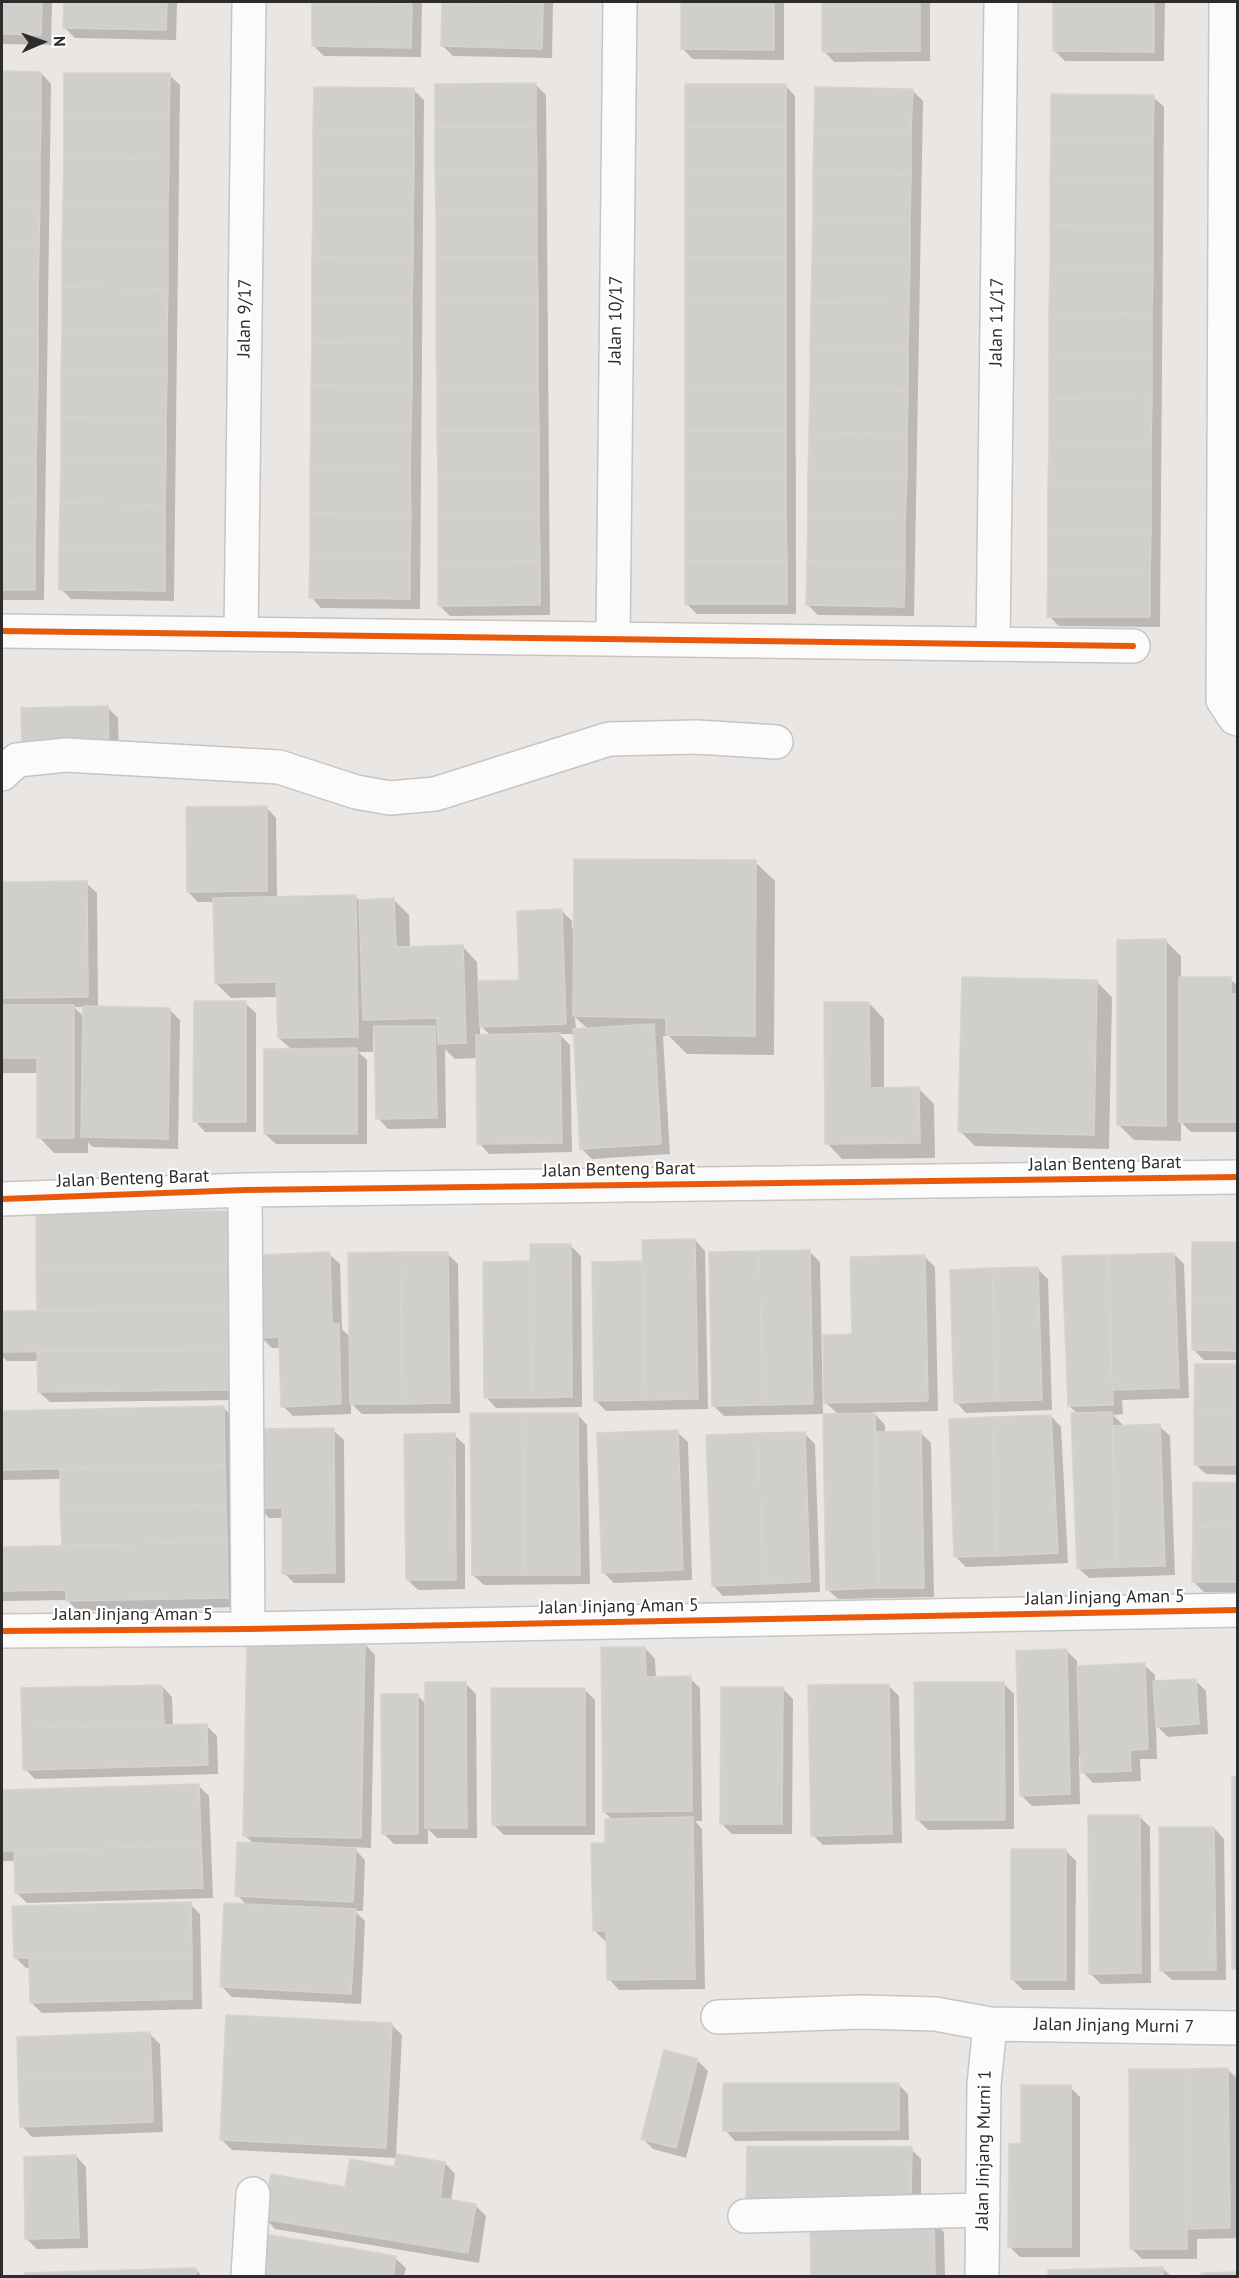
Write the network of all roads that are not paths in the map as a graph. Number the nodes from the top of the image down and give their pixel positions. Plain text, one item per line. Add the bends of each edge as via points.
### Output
1 (249, 2) edge
2 (620, 2) edge
3 (1001, 2) edge
4 (1226, 2) edge
5 (1232, 300) edge
6 (1230, 502) edge
7 (2, 631) edge
8 (241, 634) junction
9 (613, 639) junction
10 (993, 643) junction
11 (1133, 646) dead end
12 (1238, 719) edge
13 (776, 742) dead end
14 (2, 774) edge
15 (1238, 1177) edge
16 (245, 1190) junction
17 (2, 1198) edge
18 (1238, 1611) edge
19 (248, 1629) junction
20 (2, 1631) edge
21 (718, 2017) dead end
22 (990, 2024) junction
23 (1238, 2028) edge
24 (253, 2194) dead end
25 (983, 2210) junction
26 (745, 2216) dead end
27 (248, 2277) edge
28 (982, 2277) edge

1 - 8 street, Jalan 9/17
2 - 9 street, Jalan 10/17
3 - 10 street, Jalan 11/17
4 - 5 street
5 - 6 street
6 - 12 street via 1223,700
7 - 8 street
8 - 9 street
9 - 10 street
10 - 11 street
13 - 14 street via 697,736 609,739 435,794 390,798 356,792 279,767 66,755 17,760
15 - 16 street, Jalan Benteng Barat
16 - 17 street, Jalan Benteng Barat
16 - 19 street
18 - 19 street, Jalan Jinjang Aman 5
19 - 20 street, Jalan Jinjang Aman 5
21 - 22 street, Jalan Jinjang Murni 7 via 861,2012 935,2014
22 - 23 street, Jalan Jinjang Murni 7
22 - 25 street, Jalan Jinjang Murni 1 via 984,2085
24 - 27 street
25 - 26 street
25 - 28 street, Jalan Jinjang Murni 1

